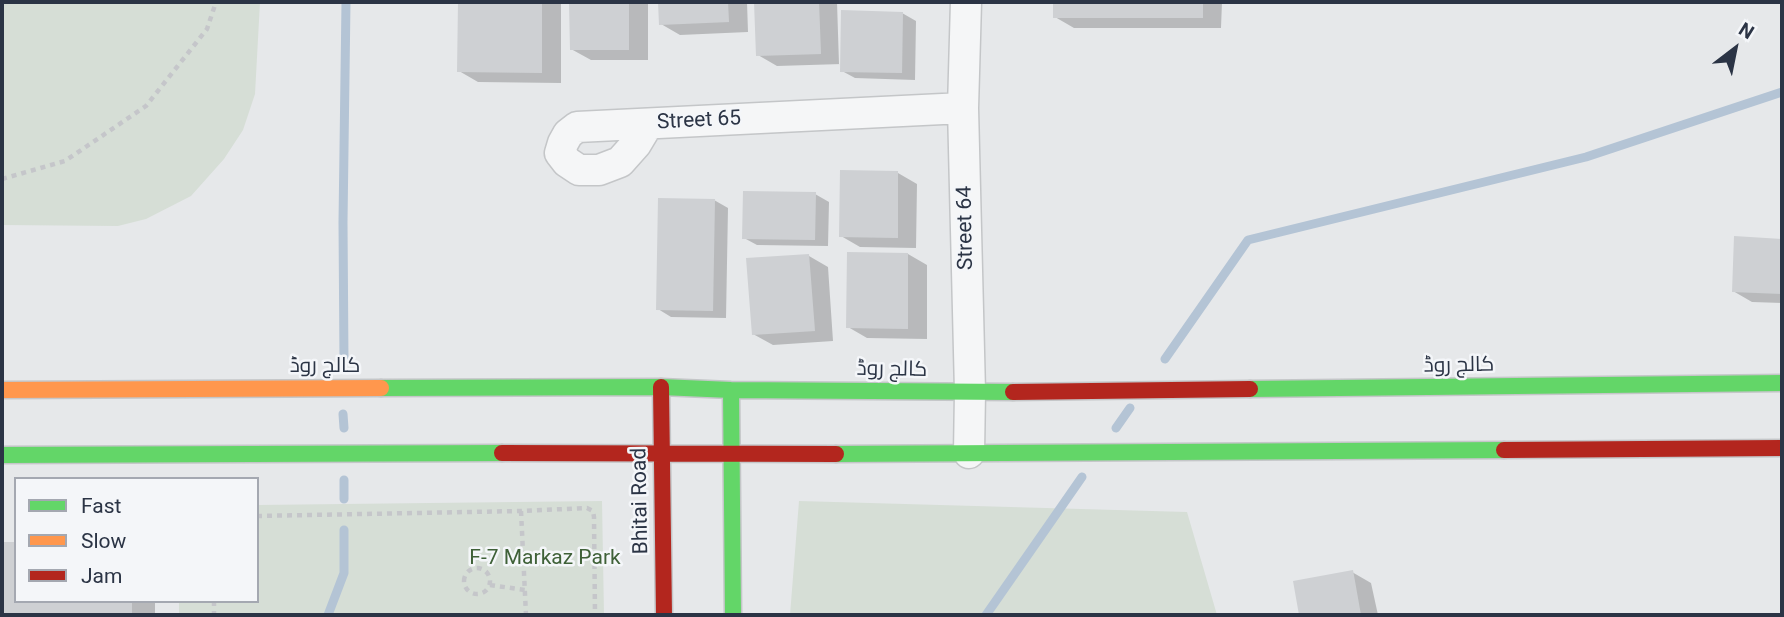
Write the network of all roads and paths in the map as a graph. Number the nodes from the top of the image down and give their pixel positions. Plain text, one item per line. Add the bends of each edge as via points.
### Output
1 (216, 2) edge
2 (966, 2) edge
3 (963, 108) junction
4 (645, 129) dead end
5 (2, 179) edge
6 (1782, 383) edge
7 (661, 387) junction
8 (2, 390) edge
9 (731, 390) junction
10 (970, 392) junction
11 (1782, 448) edge
12 (662, 453) junction
13 (969, 453) junction
14 (2, 455) edge
15 (731, 455) junction
16 (521, 511) junction
17 (259, 516) edge
18 (490, 585) junction
19 (525, 590) junction
20 (526, 615) edge
21 (595, 615) edge
22 (664, 615) edge
23 (733, 615) edge

1 - 5 path via 206,29 146,106 65,161
2 - 3 street, Street 64
3 - 4 street, Street 65 via 577,127 562,143 560,153 579,170 599,170 620,162
3 - 10 street, Street 64
6 - 10 street, کالج روڈ
7 - 8 street, کالج روڈ
7 - 9 street, کالج روڈ
7 - 12 street, Bhitai Road
9 - 10 street, کالج روڈ
9 - 15 street
10 - 13 street, Street 64
11 - 13 street
12 - 14 street
12 - 15 street
12 - 22 street, Bhitai Road
13 - 15 street
15 - 23 street
16 - 17 path
16 - 19 path
16 - 21 path via 593,511
18 - 18 path via 490,576 481,568 472,568 464,577 471,593 480,594
18 - 19 path
19 - 20 path

